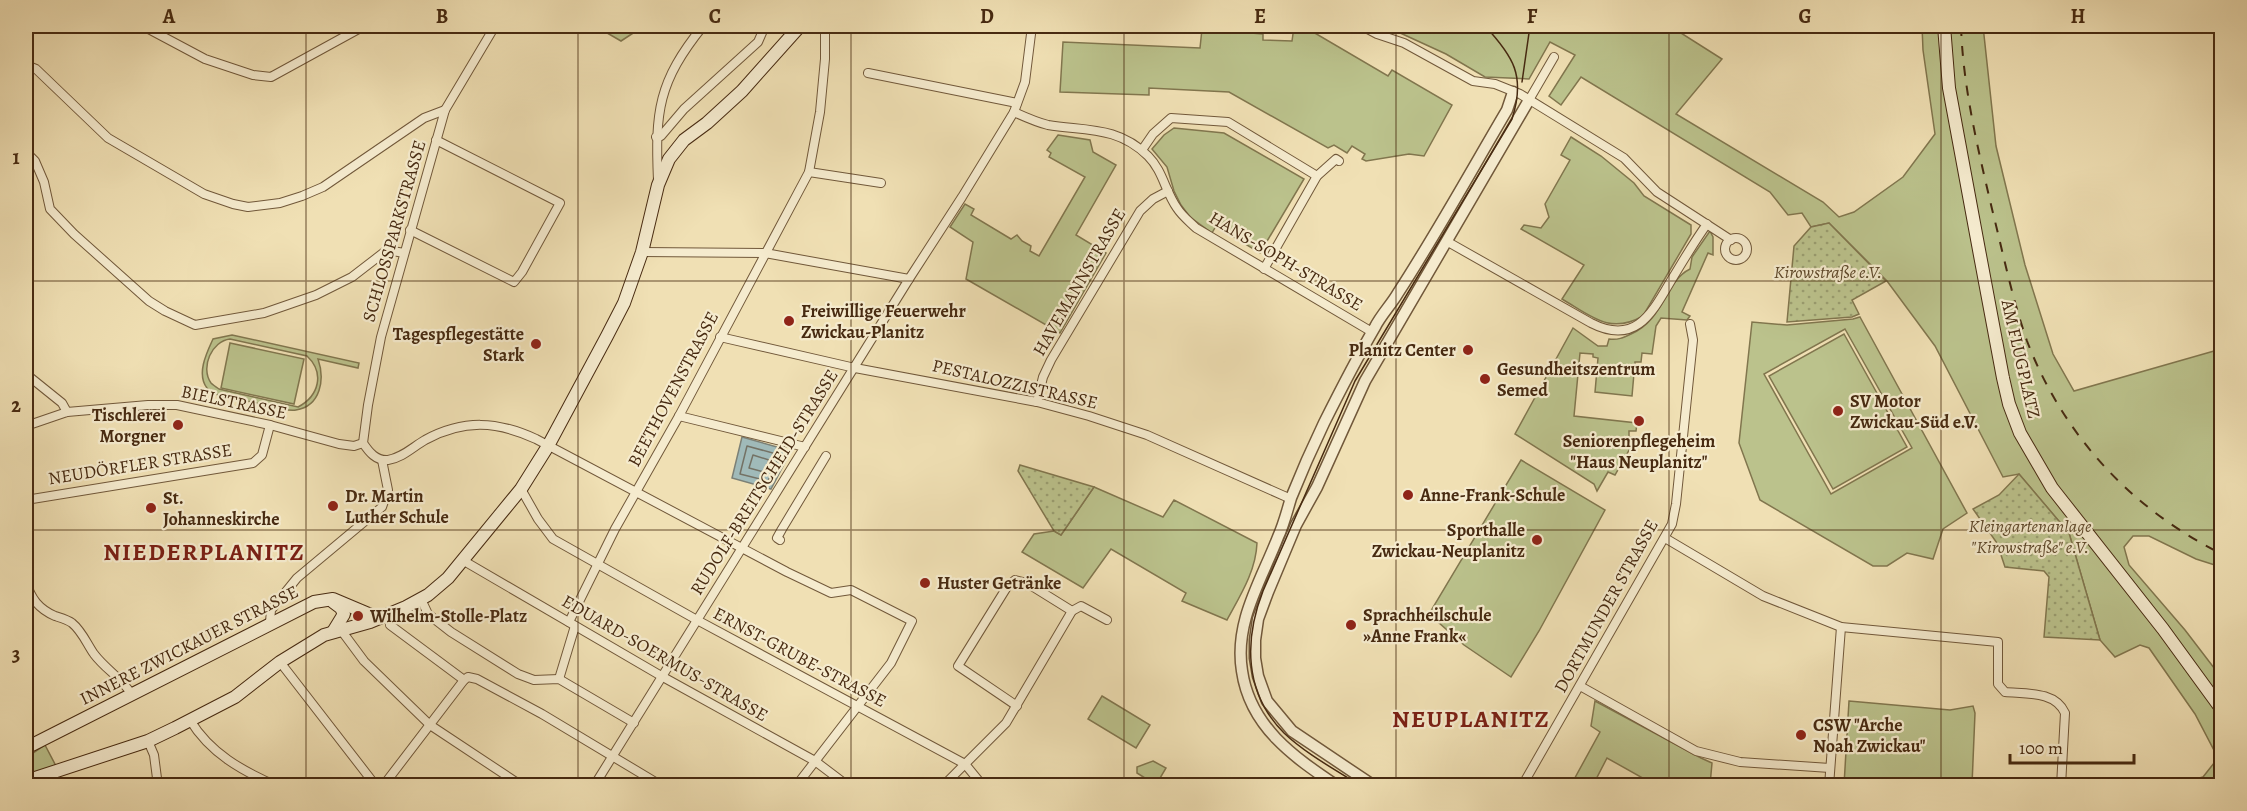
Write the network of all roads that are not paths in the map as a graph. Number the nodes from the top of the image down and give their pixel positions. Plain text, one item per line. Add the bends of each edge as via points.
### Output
1 (143, 26) edge
2 (363, 26) edge
3 (495, 26) edge
4 (703, 26) edge
5 (765, 26) edge
6 (800, 26) edge
7 (825, 26) edge
8 (1032, 26) edge
9 (1362, 26) edge
10 (1944, 26) edge
11 (1554, 57) dead end
12 (26, 64) edge
13 (868, 73) dead end
14 (1513, 92) junction
15 (1529, 100) junction
16 (1015, 107) junction
17 (445, 110) junction
18 (656, 137) junction
19 (436, 140) junction
20 (1142, 150) junction
21 (26, 152) edge
22 (1339, 161) dead end
23 (809, 172) junction
24 (1317, 176) junction
25 (881, 183) dead end
26 (658, 185) junction
27 (1168, 191) junction
28 (1707, 224) junction
29 (410, 230) junction
30 (1434, 234) junction
31 (1731, 240) dead end
32 (1448, 242) junction
33 (642, 252) junction
34 (404, 253) junction
35 (765, 253) junction
36 (1264, 269) junction
37 (909, 279) junction
38 (1690, 324) dead end
39 (1372, 332) junction
40 (720, 337) junction
41 (1387, 341) junction
42 (855, 368) junction
43 (26, 374) edge
44 (1037, 402) junction
45 (67, 412) junction
46 (679, 416) junction
47 (270, 424) junction
48 (26, 426) edge
49 (363, 443) junction
50 (548, 446) junction
51 (805, 447) junction
52 (826, 456) dead end
53 (382, 460) junction
54 (521, 489) junction
55 (636, 492) junction
56 (1291, 499) junction
57 (26, 500) edge
58 (1306, 505) junction
59 (1665, 538) junction
60 (780, 540) dead end
61 (743, 549) junction
62 (464, 561) junction
63 (598, 564) junction
64 (26, 582) edge
65 (422, 599) junction
66 (327, 600) junction
67 (1072, 611) junction
68 (378, 618) junction
69 (697, 620) junction
70 (1107, 620) dead end
71 (270, 622) junction
72 (572, 624) junction
73 (390, 625) dead end
74 (1841, 627) junction
75 (337, 631) junction
76 (280, 662) junction
77 (663, 677) junction
78 (559, 679) junction
79 (464, 680) junction
80 (1580, 686) junction
81 (132, 695) junction
82 (857, 706) junction
83 (1017, 706) junction
84 (2222, 710) edge
85 (190, 720) junction
86 (634, 723) junction
87 (430, 725) junction
88 (148, 741) junction
89 (26, 748) edge
90 (613, 756) junction
91 (815, 761) junction
92 (965, 764) junction
93 (1830, 768) junction
94 (26, 781) edge
95 (276, 785) edge
96 (158, 786) edge
97 (375, 786) edge
98 (383, 786) edge
99 (522, 786) edge
100 (594, 786) edge
101 (662, 786) edge
102 (796, 786) edge
103 (848, 786) edge
104 (943, 786) edge
105 (983, 786) edge
106 (1338, 786) edge
107 (1374, 786) edge
108 (1522, 786) edge
109 (1828, 786) edge
110 (2061, 786) edge

1 - 2 street via 205,59 271,77
3 - 17 street, SCHLOSSPARKSTRASSE
4 - 18 street via 676,61 658,114
5 - 18 street via 758,42
6 - 26 main road via 742,91 684,140 669,159
7 - 23 street, BEETHOVENSTRASSE via 820,112
8 - 16 street, RUDOLF-BREITSCHEID-STRASSE via 1025,82
9 - 14 street via 1404,43 1473,81
10 - 84 main road, AM FLUGPLATZ via 1949,88 1981,261 2003,378 2020,433 2052,488
11 - 15 street
12 - 17 street via 108,138 204,194 248,207 280,203 323,187 424,118
13 - 16 street
14 - 15 street
14 - 30 street via 1507,110
15 - 28 street via 1624,158 1657,192
15 - 32 street
16 - 20 street, HANS-SOPH-STRASSE via 1049,124 1106,131
16 - 37 street, RUDOLF-BREITSCHEID-STRASSE
17 - 19 street, SCHLOSSPARKSTRASSE
18 - 26 street
19 - 29 street, SCHLOSSPARKSTRASSE
19 - 29 street via 560,202 514,282
20 - 24 street via 1171,118 1228,122
20 - 27 street, HANS-SOPH-STRASSE via 1158,169
21 - 34 street via 35,161 51,209 74,234 149,301 195,325 264,313 316,295 352,277 387,250
22 - 24 street via 1336,159
23 - 25 street
23 - 35 street, BEETHOVENSTRASSE
24 - 36 street
26 - 33 main road
27 - 36 street, HANS-SOPH-STRASSE via 1177,208 1197,228
27 - 44 street, HAVEMANNSTRASSE via 1140,211 1051,360
28 - 31 street
28 - 32 street via 1645,321 1628,330 1615,331 1603,330
29 - 34 street, SCHLOSSPARKSTRASSE
30 - 32 street
30 - 39 street
32 - 41 street
33 - 35 street
33 - 50 main road via 624,303
34 - 49 street, SCHLOSSPARKSTRASSE via 381,337
35 - 37 street
35 - 40 street, BEETHOVENSTRASSE
36 - 39 street, HANS-SOPH-STRASSE
37 - 42 street, RUDOLF-BREITSCHEID-STRASSE
38 - 59 street, DORTMUNDER STRASSE via 1693,340 1676,504
39 - 41 street
39 - 56 street via 1324,423
40 - 42 street, PESTALOZZISTRASSE
40 - 46 street, BEETHOVENSTRASSE
41 - 58 street
42 - 44 street, PESTALOZZISTRASSE
42 - 51 street, RUDOLF-BREITSCHEID-STRASSE
43 - 45 street via 62,403
44 - 56 street, PESTALOZZISTRASSE via 1147,435
45 - 47 street, BIELSTRASSE via 177,405
45 - 48 street, BIELSTRASSE
46 - 51 street
46 - 55 street, BEETHOVENSTRASSE
47 - 49 street, BIELSTRASSE via 339,444
47 - 57 street, NEUDÖRFLER STRASSE via 262,455 253,463
49 - 53 street via 373,456
50 - 53 street via 511,428 487,424 446,431 401,456
50 - 54 main road
50 - 55 street
51 - 61 street, RUDOLF-BREITSCHEID-STRASSE
52 - 60 street via 777,538
53 - 71 street via 388,490 382,507 297,578 271,610
54 - 62 main road
54 - 63 street, ERNST-GRUBE-STRASSE via 553,539
55 - 61 street
55 - 63 street, BEETHOVENSTRASSE
56 - 58 street
56 - 106 street via 1244,622 1241,670 1256,711 1276,738 1293,755
58 - 107 street via 1258,619 1258,676 1267,701 1292,731
59 - 74 street via 1763,596
59 - 80 street, DORTMUNDER STRASSE
61 - 69 street, RUDOLF-BREITSCHEID-STRASSE
61 - 82 street via 831,593 851,590 912,621 891,663
62 - 65 main road
62 - 72 street, EDUARD-SOERMUS-STRASSE
63 - 69 street, ERNST-GRUBE-STRASSE
63 - 72 street, BEETHOVENSTRASSE
64 - 81 street via 38,606 71,622 95,656 124,681
65 - 68 main road
65 - 78 street via 428,614 451,632 518,674 534,680
66 - 68 main road, INNERE ZWICKAUER STRASSE via 342,602
66 - 71 main road, INNERE ZWICKAUER STRASSE
66 - 75 main road via 343,611
67 - 70 street via 1081,606
67 - 83 street
67 - 83 street via 1027,583 1015,580 958,666
68 - 75 main road
69 - 77 street, RUDOLF-BREITSCHEID-STRASSE
69 - 82 street, ERNST-GRUBE-STRASSE
71 - 81 main road, INNERE ZWICKAUER STRASSE
72 - 77 street, EDUARD-SOERMUS-STRASSE
72 - 78 street, BEETHOVENSTRASSE
73 - 79 street
74 - 93 street
74 - 110 street via 1998,642 1998,684 2005,692 2050,697 2061,703 2065,713
75 - 76 main road
75 - 87 street
76 - 85 main road via 235,697
76 - 97 street
77 - 86 street, RUDOLF-BREITSCHEID-STRASSE
77 - 91 street, EDUARD-SOERMUS-STRASSE
78 - 86 street
79 - 87 street
79 - 90 street via 477,679
80 - 93 street via 1696,751 1740,762
80 - 108 street, DORTMUNDER STRASSE
81 - 89 main road, INNERE ZWICKAUER STRASSE
82 - 91 street
82 - 92 street, ERNST-GRUBE-STRASSE
83 - 92 street via 1006,723
85 - 88 main road
85 - 95 street via 197,733 225,759
86 - 90 street, RUDOLF-BREITSCHEID-STRASSE
87 - 98 street
87 - 99 street
88 - 94 main road
88 - 96 street
90 - 100 street, RUDOLF-BREITSCHEID-STRASSE
90 - 101 street
91 - 102 street
91 - 103 street, EDUARD-SOERMUS-STRASSE
92 - 104 street
92 - 105 street, ERNST-GRUBE-STRASSE
93 - 109 street

